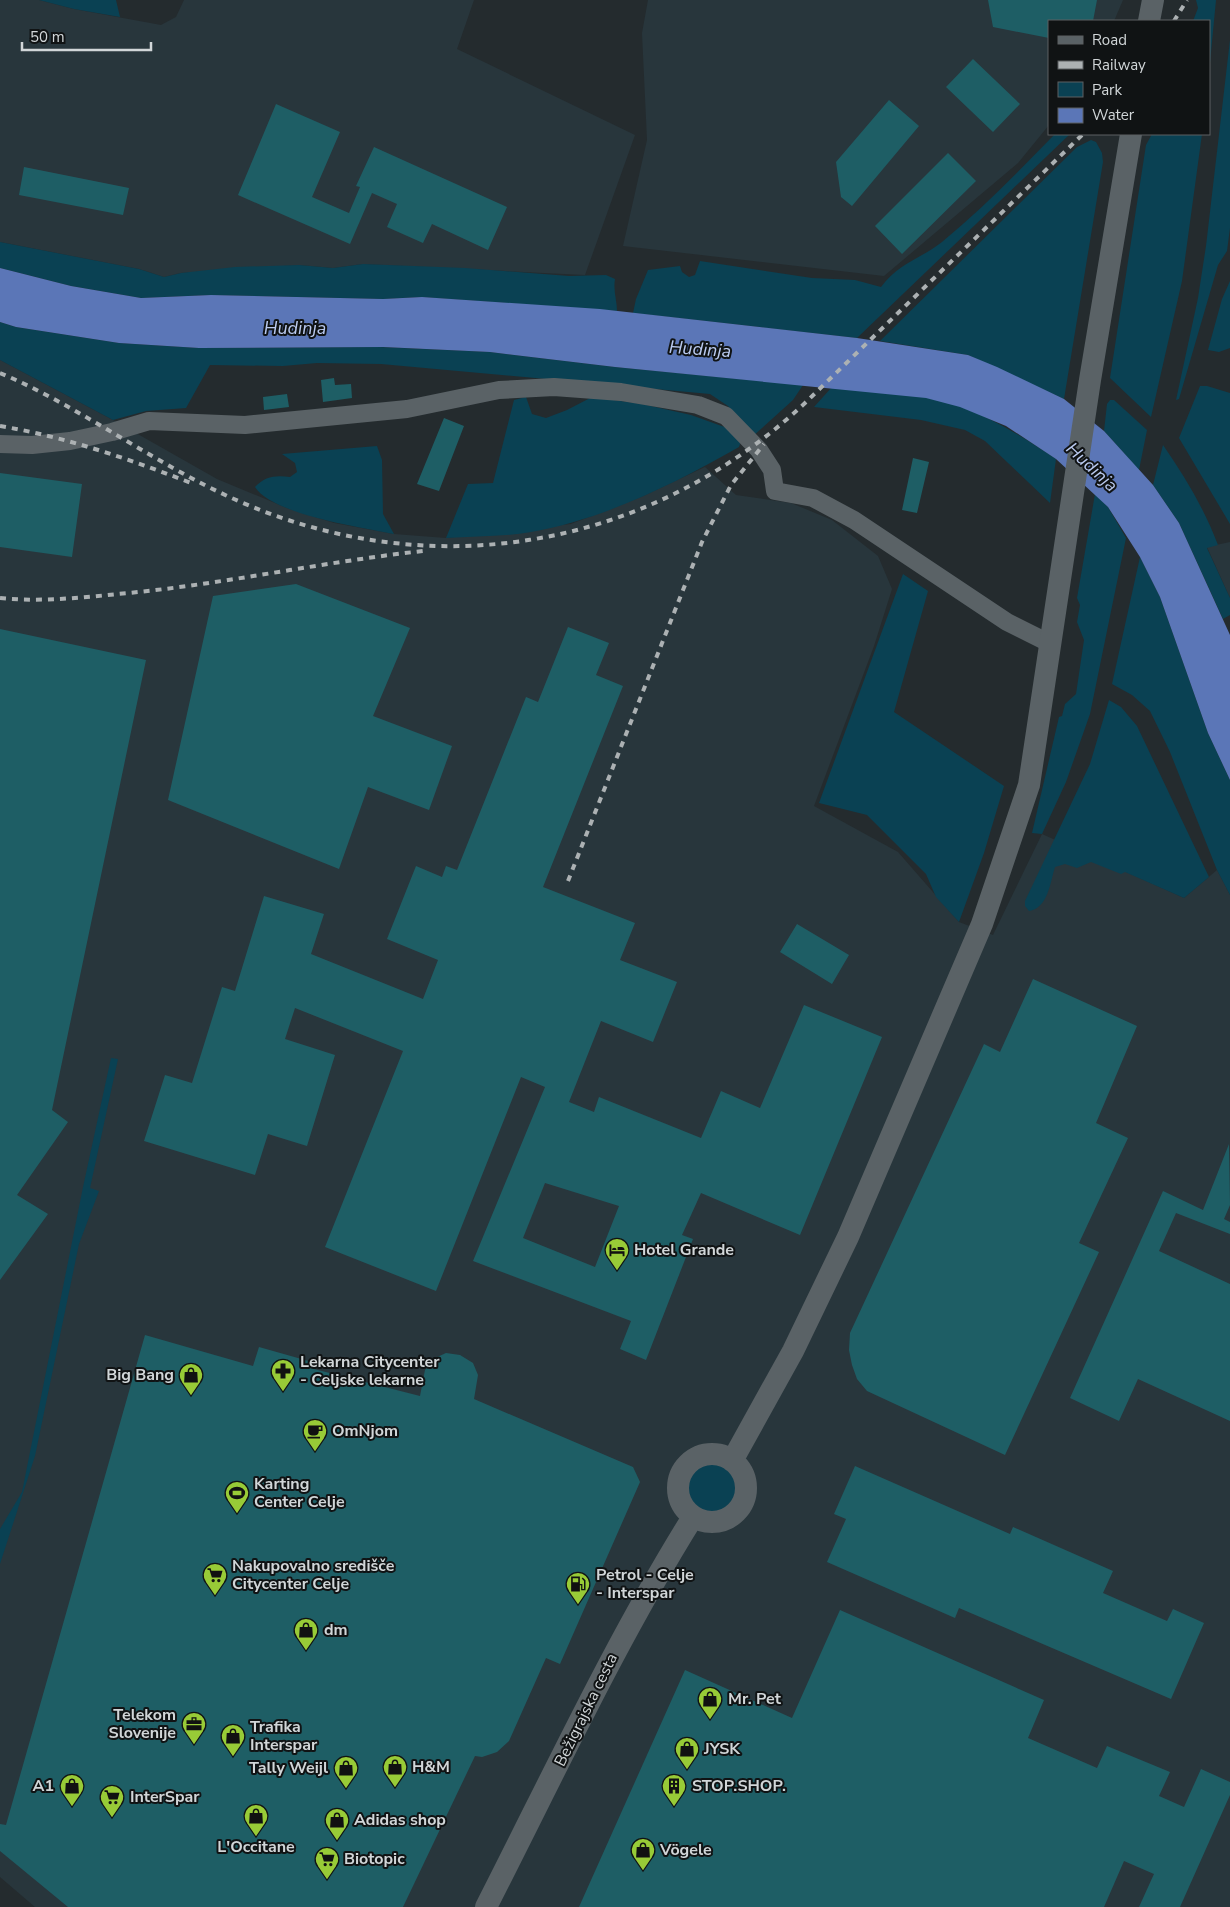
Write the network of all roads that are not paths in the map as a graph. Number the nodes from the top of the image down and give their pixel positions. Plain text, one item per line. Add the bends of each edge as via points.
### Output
1 (1153, 0) edge
2 (1150, 20) edge
3 (1131, 135) edge
4 (0, 444) edge
5 (1051, 644) junction
6 (732, 1461) junction
7 (693, 1517) junction
8 (486, 1907) edge

1 - 2 street
3 - 5 street
4 - 5 street via 70,441 148,421 245,425 330,418 407,409 499,390 536,388 621,392 698,405 726,416 754,446 772,470 774,491 813,498 854,520 1007,622
5 - 6 street via 1029,785 982,924 848,1237 793,1351
6 - 7 street via 744,1477 746,1486 741,1506 725,1520 703,1521
6 - 7 street via 708,1454 686,1466 678,1484 678,1494
7 - 8 street, Bežigrajska cesta via 609,1661

